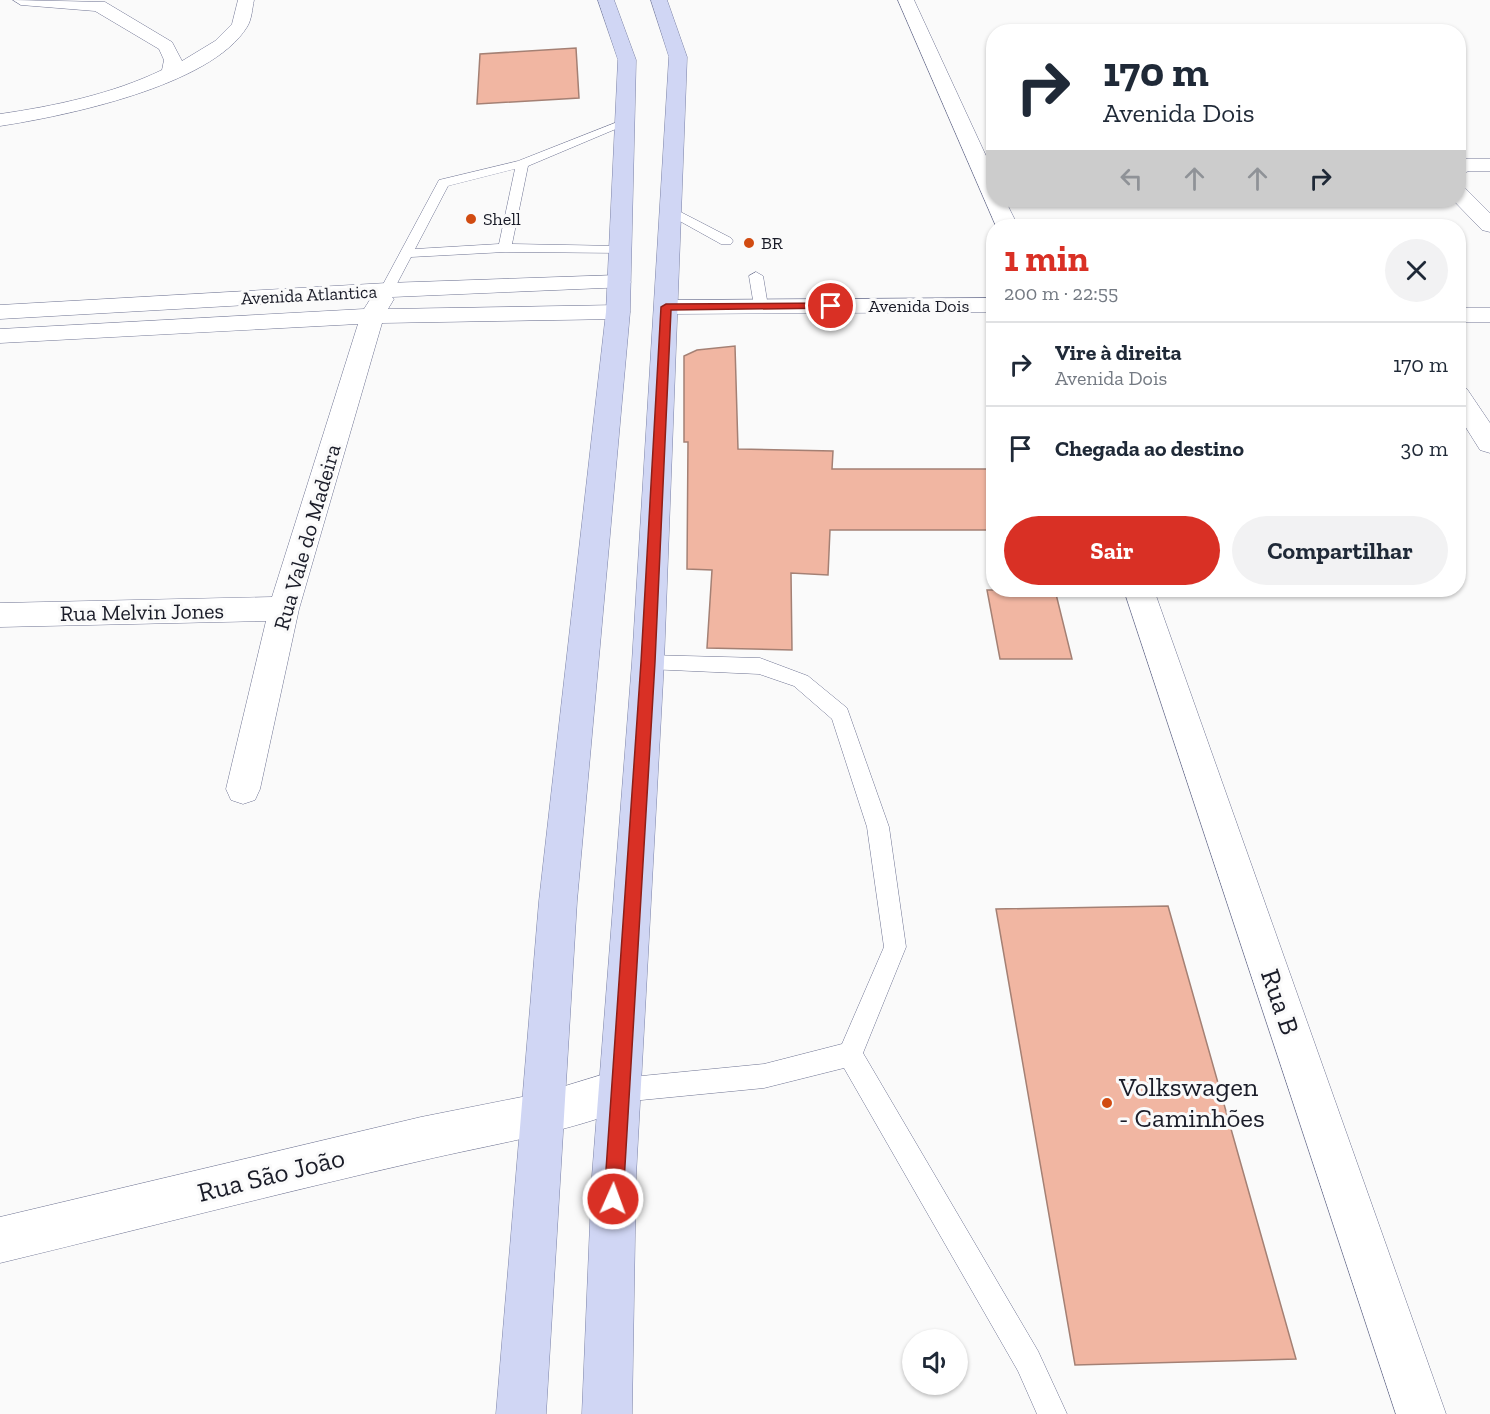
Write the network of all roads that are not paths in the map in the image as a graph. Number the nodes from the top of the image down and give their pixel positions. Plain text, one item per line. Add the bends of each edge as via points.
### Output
1 (21, 0) edge
2 (246, 0) edge
3 (606, 0) edge
4 (659, 0) edge
5 (906, 0) edge
6 (101, 3) edge
7 (171, 74) junction
8 (0, 120) edge
9 (624, 123) junction
10 (522, 164) junction
11 (1466, 165) edge
12 (1490, 165) edge
13 (986, 178) edge
14 (1466, 200) edge
15 (670, 212) junction
16 (1490, 225) edge
17 (726, 242) dead end
18 (505, 248) junction
19 (620, 250) junction
20 (406, 253) junction
21 (756, 276) dead end
22 (619, 282) junction
23 (387, 290) junction
24 (130, 305) junction
25 (986, 305) edge
26 (761, 306) junction
27 (666, 307) junction
28 (0, 312) edge
29 (618, 312) junction
30 (1466, 315) edge
31 (1490, 315) edge
32 (372, 316) junction
33 (121, 329) junction
34 (0, 336) edge
35 (1466, 407) edge
36 (1490, 444) edge
37 (1141, 597) edge
38 (284, 609) junction
39 (0, 615) edge
40 (648, 662) junction
41 (243, 789) dead end
42 (850, 1054) junction
43 (621, 1090) junction
44 (542, 1114) junction
45 (0, 1240) edge
46 (521, 1414) edge
47 (607, 1414) edge
48 (1052, 1414) edge
49 (1421, 1414) edge

1 - 6 street
2 - 7 street via 240,25 223,44
3 - 9 main road via 627,60
4 - 15 main road via 678,57
5 - 13 street
6 - 7 street via 166,46 173,60
7 - 8 street via 96,100
9 - 10 lane
9 - 19 main road
10 - 18 lane
10 - 20 lane via 443,183
11 - 12 street
14 - 16 street
15 - 17 lane
15 - 27 main road
18 - 19 lane
18 - 20 lane
19 - 22 main road
20 - 23 lane
21 - 26 lane
22 - 23 street, Avenida Atlantica
22 - 29 main road
23 - 24 street, Avenida Atlantica
23 - 32 street, Rua Vale do Madeira
24 - 28 street, Avenida Atlantica
24 - 33 street
25 - 26 street, Avenida Dois
26 - 27 street, Avenida Dois
27 - 40 main road
29 - 32 street, Avenida Atlantica
29 - 44 main road via 558,901
30 - 31 street
32 - 33 street, Avenida Atlantica
32 - 38 street, Rua Vale do Madeira
33 - 34 street, Avenida Atlantica
35 - 36 street
37 - 49 street, Rua B
38 - 39 street, Rua Melvin Jones
38 - 41 street, Rua Vale do Madeira
40 - 42 lane via 759,666 801,681 840,714 878,827 895,947
40 - 43 main road
42 - 43 lane via 764,1076
42 - 48 lane via 1028,1361
43 - 44 street, Rua São João
43 - 47 main road via 614,1176
44 - 45 street, Rua São João via 421,1139
44 - 46 main road

